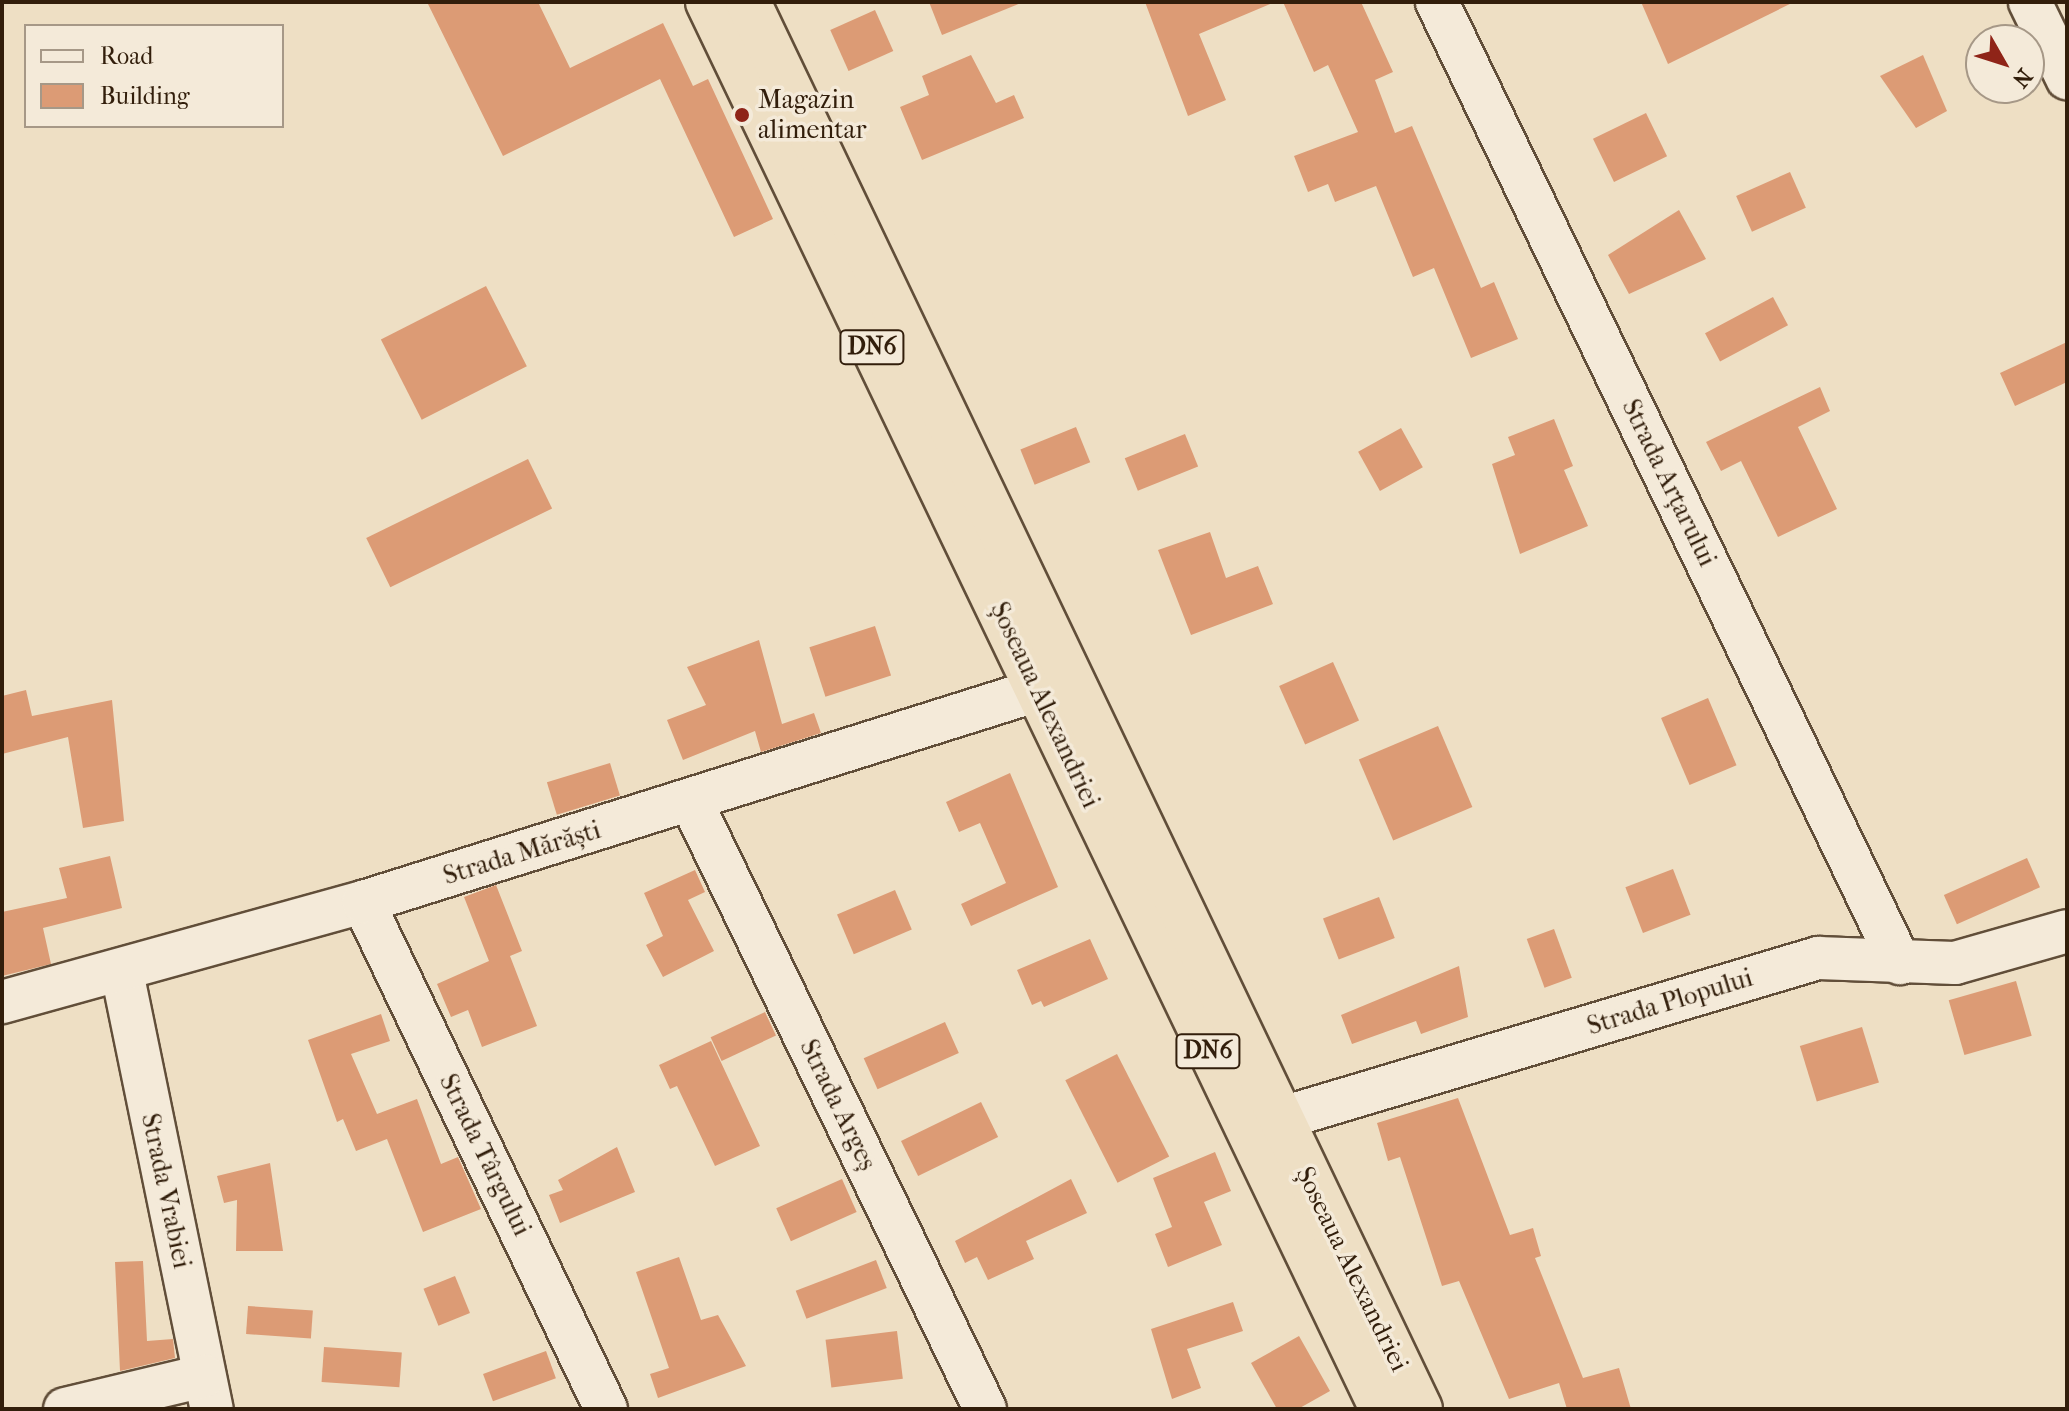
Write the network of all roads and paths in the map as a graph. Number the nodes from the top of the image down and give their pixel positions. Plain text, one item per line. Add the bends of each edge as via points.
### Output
1 (708, 2) edge
2 (748, 2) edge
3 (1437, 2) edge
4 (2030, 2) edge
5 (2067, 78) edge
6 (1038, 690) junction
7 (691, 801) junction
8 (363, 902) junction
9 (2067, 931) edge
10 (1900, 963) junction
11 (122, 972) junction
12 (2, 1002) edge
13 (1279, 1119) junction
14 (208, 1392) edge
15 (65, 1409) edge
16 (606, 1409) edge
17 (985, 1409) edge
18 (1382, 1409) edge
19 (1420, 1409) edge

1 - 6 highway, Șoseaua Alexandriei / DN6
2 - 13 highway, Șoseaua Alexandriei / DN6
3 - 10 street, Strada Arțarului
4 - 5 street
6 - 7 street, Strada Mărăști
6 - 18 highway, Șoseaua Alexandriei / DN6
7 - 8 street, Strada Mărăști
7 - 17 street, Strada Argeș
8 - 11 street, Strada Mărăști
8 - 16 street, Strada Târgului
9 - 10 street, Strada Plopului via 1955,963
10 - 13 street, Strada Plopului via 1818,958
11 - 12 street, Strada Mărăști
11 - 14 street, Strada Vrabiei
13 - 19 highway, Șoseaua Alexandriei / DN6
14 - 15 street

